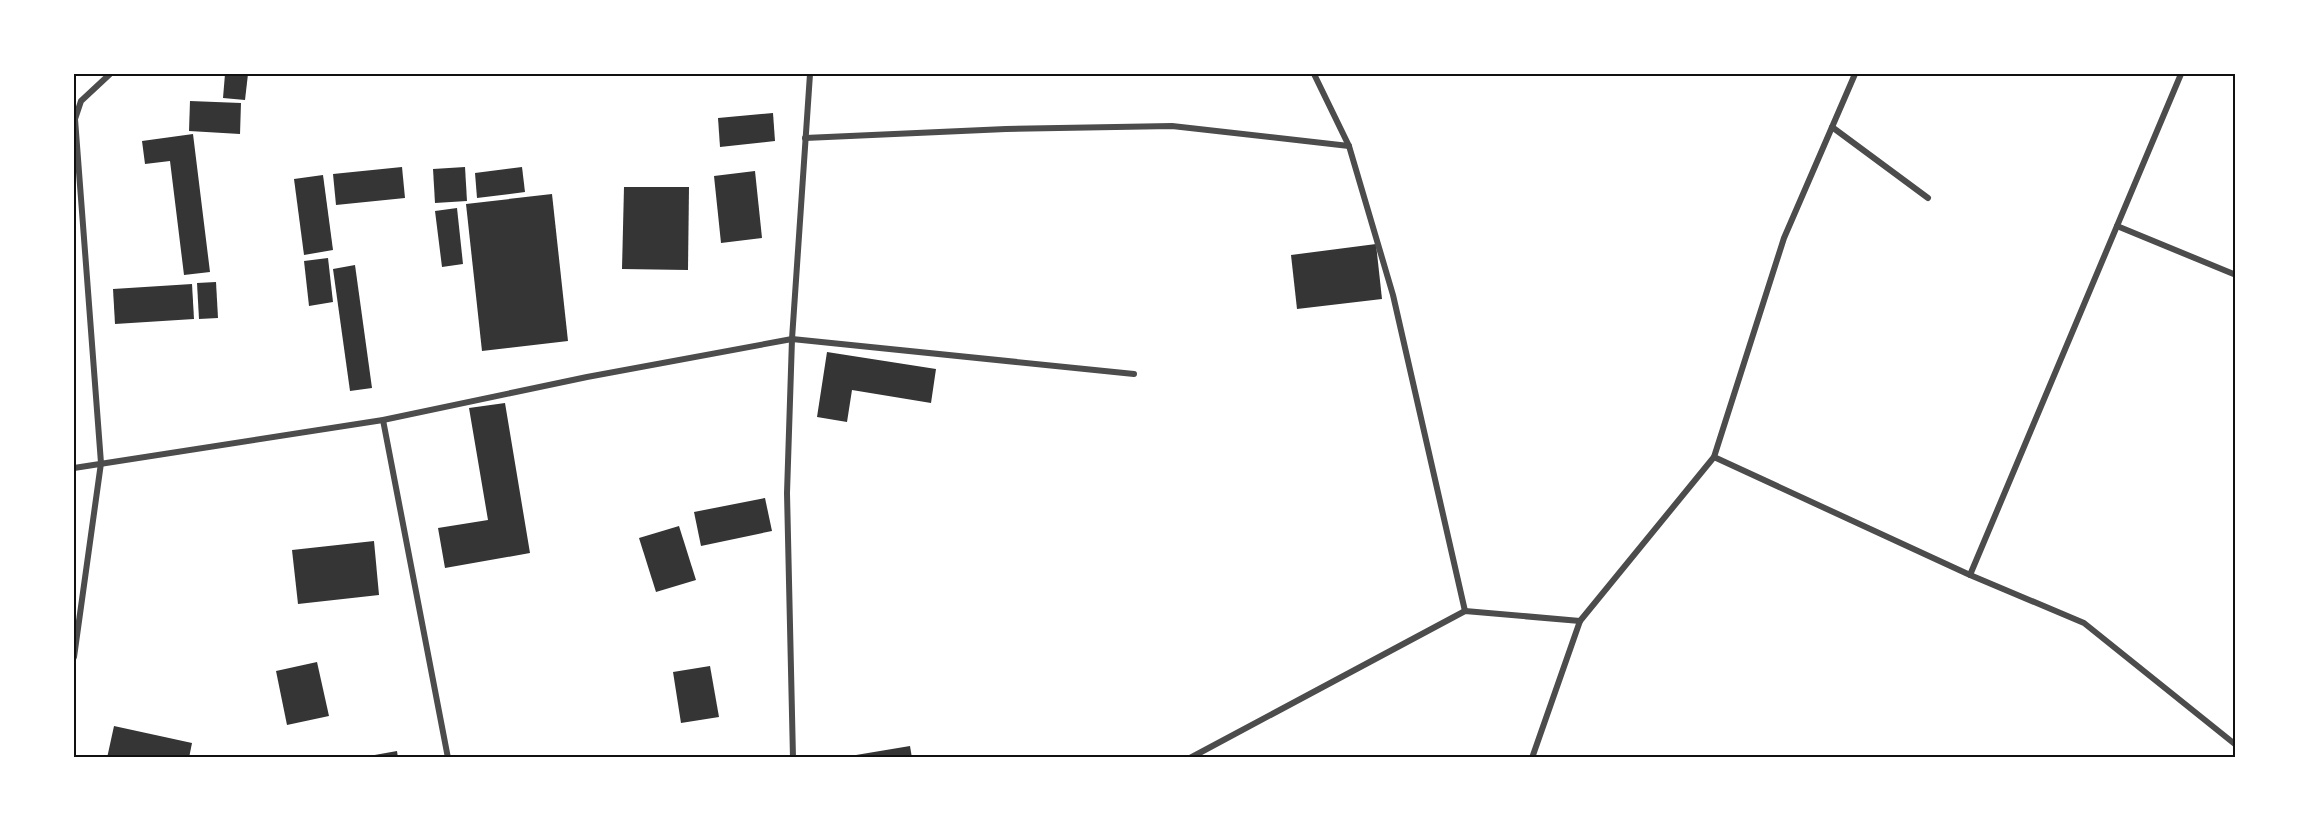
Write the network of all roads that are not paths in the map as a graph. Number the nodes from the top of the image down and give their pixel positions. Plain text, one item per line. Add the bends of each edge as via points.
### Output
1 (111, 74) edge
2 (810, 74) edge
3 (1314, 74) edge
4 (1855, 74) edge
5 (2181, 74) edge
6 (1832, 127) junction
7 (805, 138) junction
8 (1349, 146) junction
9 (1928, 198) dead end
10 (2117, 226) junction
11 (2235, 275) edge
12 (792, 339) junction
13 (1134, 374) dead end
14 (383, 420) junction
15 (1714, 457) junction
16 (101, 463) junction
17 (74, 468) edge
18 (1970, 575) junction
19 (1465, 611) junction
20 (1580, 621) junction
21 (74, 657) edge
22 (2235, 745) edge
23 (448, 758) edge
24 (793, 758) edge
25 (1190, 758) edge
26 (1532, 758) edge

1 - 16 street via 81,101 75,119
2 - 7 street
3 - 8 street
4 - 6 street
5 - 10 street
6 - 9 street
6 - 15 street via 1784,238
7 - 8 street via 1172,126
7 - 12 street
8 - 19 street via 1393,295
10 - 11 street
10 - 18 street
12 - 13 street
12 - 14 street
12 - 24 street via 787,493
14 - 16 street
14 - 23 street
15 - 18 street
15 - 20 street
16 - 17 street
16 - 21 street
18 - 22 street via 2084,623
19 - 20 street
19 - 25 street
20 - 26 street

